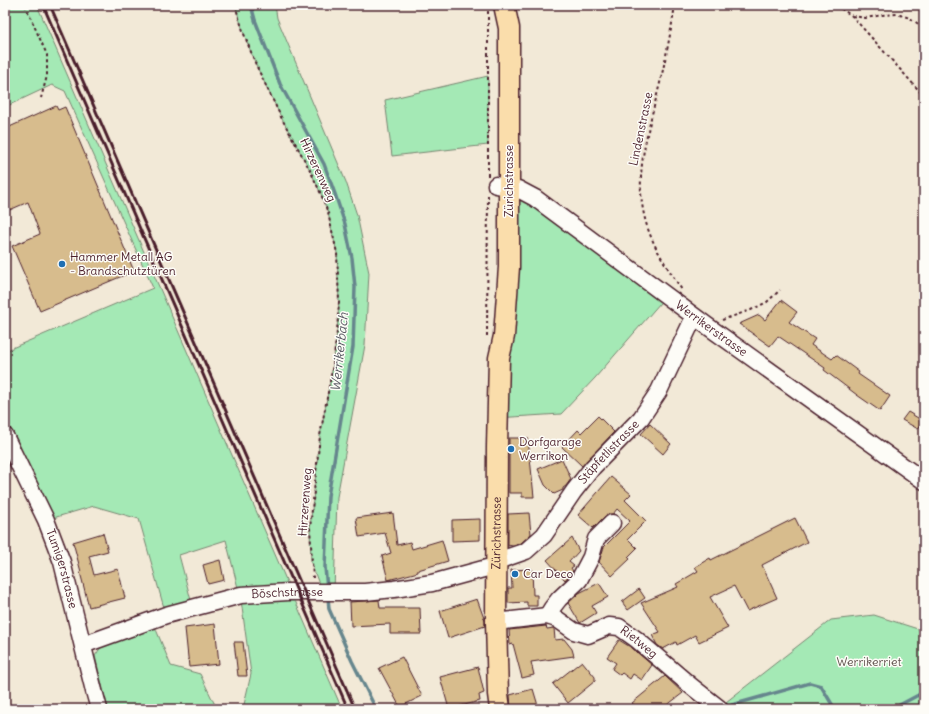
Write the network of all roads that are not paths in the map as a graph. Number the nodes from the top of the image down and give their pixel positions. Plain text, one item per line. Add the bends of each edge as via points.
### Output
1 (502, 5) edge
2 (495, 186) junction
3 (700, 321) junction
4 (5, 436) edge
5 (924, 481) edge
6 (612, 523) dead end
7 (496, 564) junction
8 (548, 616) junction
9 (496, 622) junction
10 (83, 645) junction
11 (719, 708) edge
12 (99, 709) edge
13 (500, 709) edge

1 - 2 main road, Zürichstrasse via 498,29
2 - 3 street, Werrikerstrasse via 535,198
2 - 7 main road, Zürichstrasse via 496,344 499,358
3 - 5 street, Werrikerstrasse
3 - 7 street, Stäpfetlistrasse via 641,418 574,491 544,535 526,552 503,559
4 - 10 street, Tumigerstrasse via 55,542
6 - 8 street via 596,539 579,580 559,599
7 - 9 main road, Zürichstrasse
7 - 10 street, Böschstrasse via 432,583 394,589 241,595 166,615
8 - 9 street
8 - 11 street, Rietweg via 574,631 588,635 609,626 619,627
9 - 13 main road, Zürichstrasse
10 - 12 street, Tumigerstrasse

